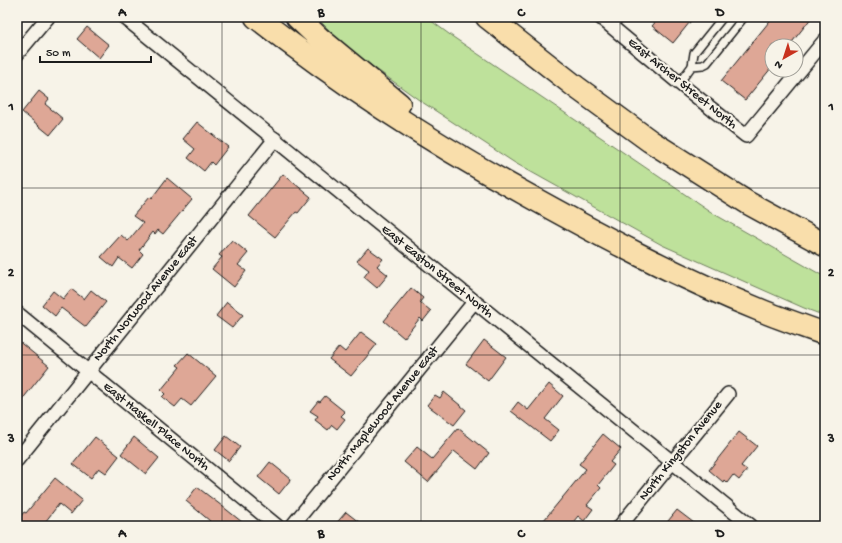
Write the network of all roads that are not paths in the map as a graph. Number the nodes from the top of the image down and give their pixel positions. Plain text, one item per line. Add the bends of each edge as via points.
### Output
1 (48, 17) edge
2 (124, 17) edge
3 (256, 17) edge
4 (298, 17) edge
5 (478, 17) edge
6 (600, 17) edge
7 (723, 17) edge
8 (744, 17) edge
9 (494, 22) edge
10 (616, 23) edge
11 (825, 40) edge
12 (17, 54) edge
13 (692, 66) junction
14 (679, 83) junction
15 (275, 139) junction
16 (473, 165) junction
17 (825, 245) edge
18 (474, 302) junction
19 (17, 313) edge
20 (825, 334) edge
21 (88, 371) junction
22 (728, 394) dead end
23 (17, 460) edge
24 (672, 462) junction
25 (277, 526) edge
26 (292, 526) edge
27 (620, 526) edge
28 (751, 526) edge

1 - 12 street
2 - 15 street, East Easton Street North
3 - 16 highway via 344,82
4 - 16 highway via 319,38
5 - 9 highway
6 - 10 street, East Archer Street North
7 - 13 lane via 694,53
8 - 13 lane via 707,63
9 - 17 highway via 650,141 748,204
10 - 14 street, East Archer Street North
11 - 14 street, East Archer Street North via 746,136
13 - 14 lane
15 - 18 street, East Easton Street North
15 - 21 street, North Norwood Avenue East
16 - 20 highway via 590,230 676,273 760,310
18 - 24 street, East Easton Street North
18 - 26 street, North Maplewood Avenue East
19 - 21 street, East Haskell Place North
21 - 23 street, North Norwood Avenue East
21 - 25 street, East Haskell Place North
22 - 24 street, North Kingston Avenue
24 - 27 street, North Kingston Avenue
24 - 28 street, East Easton Street North

